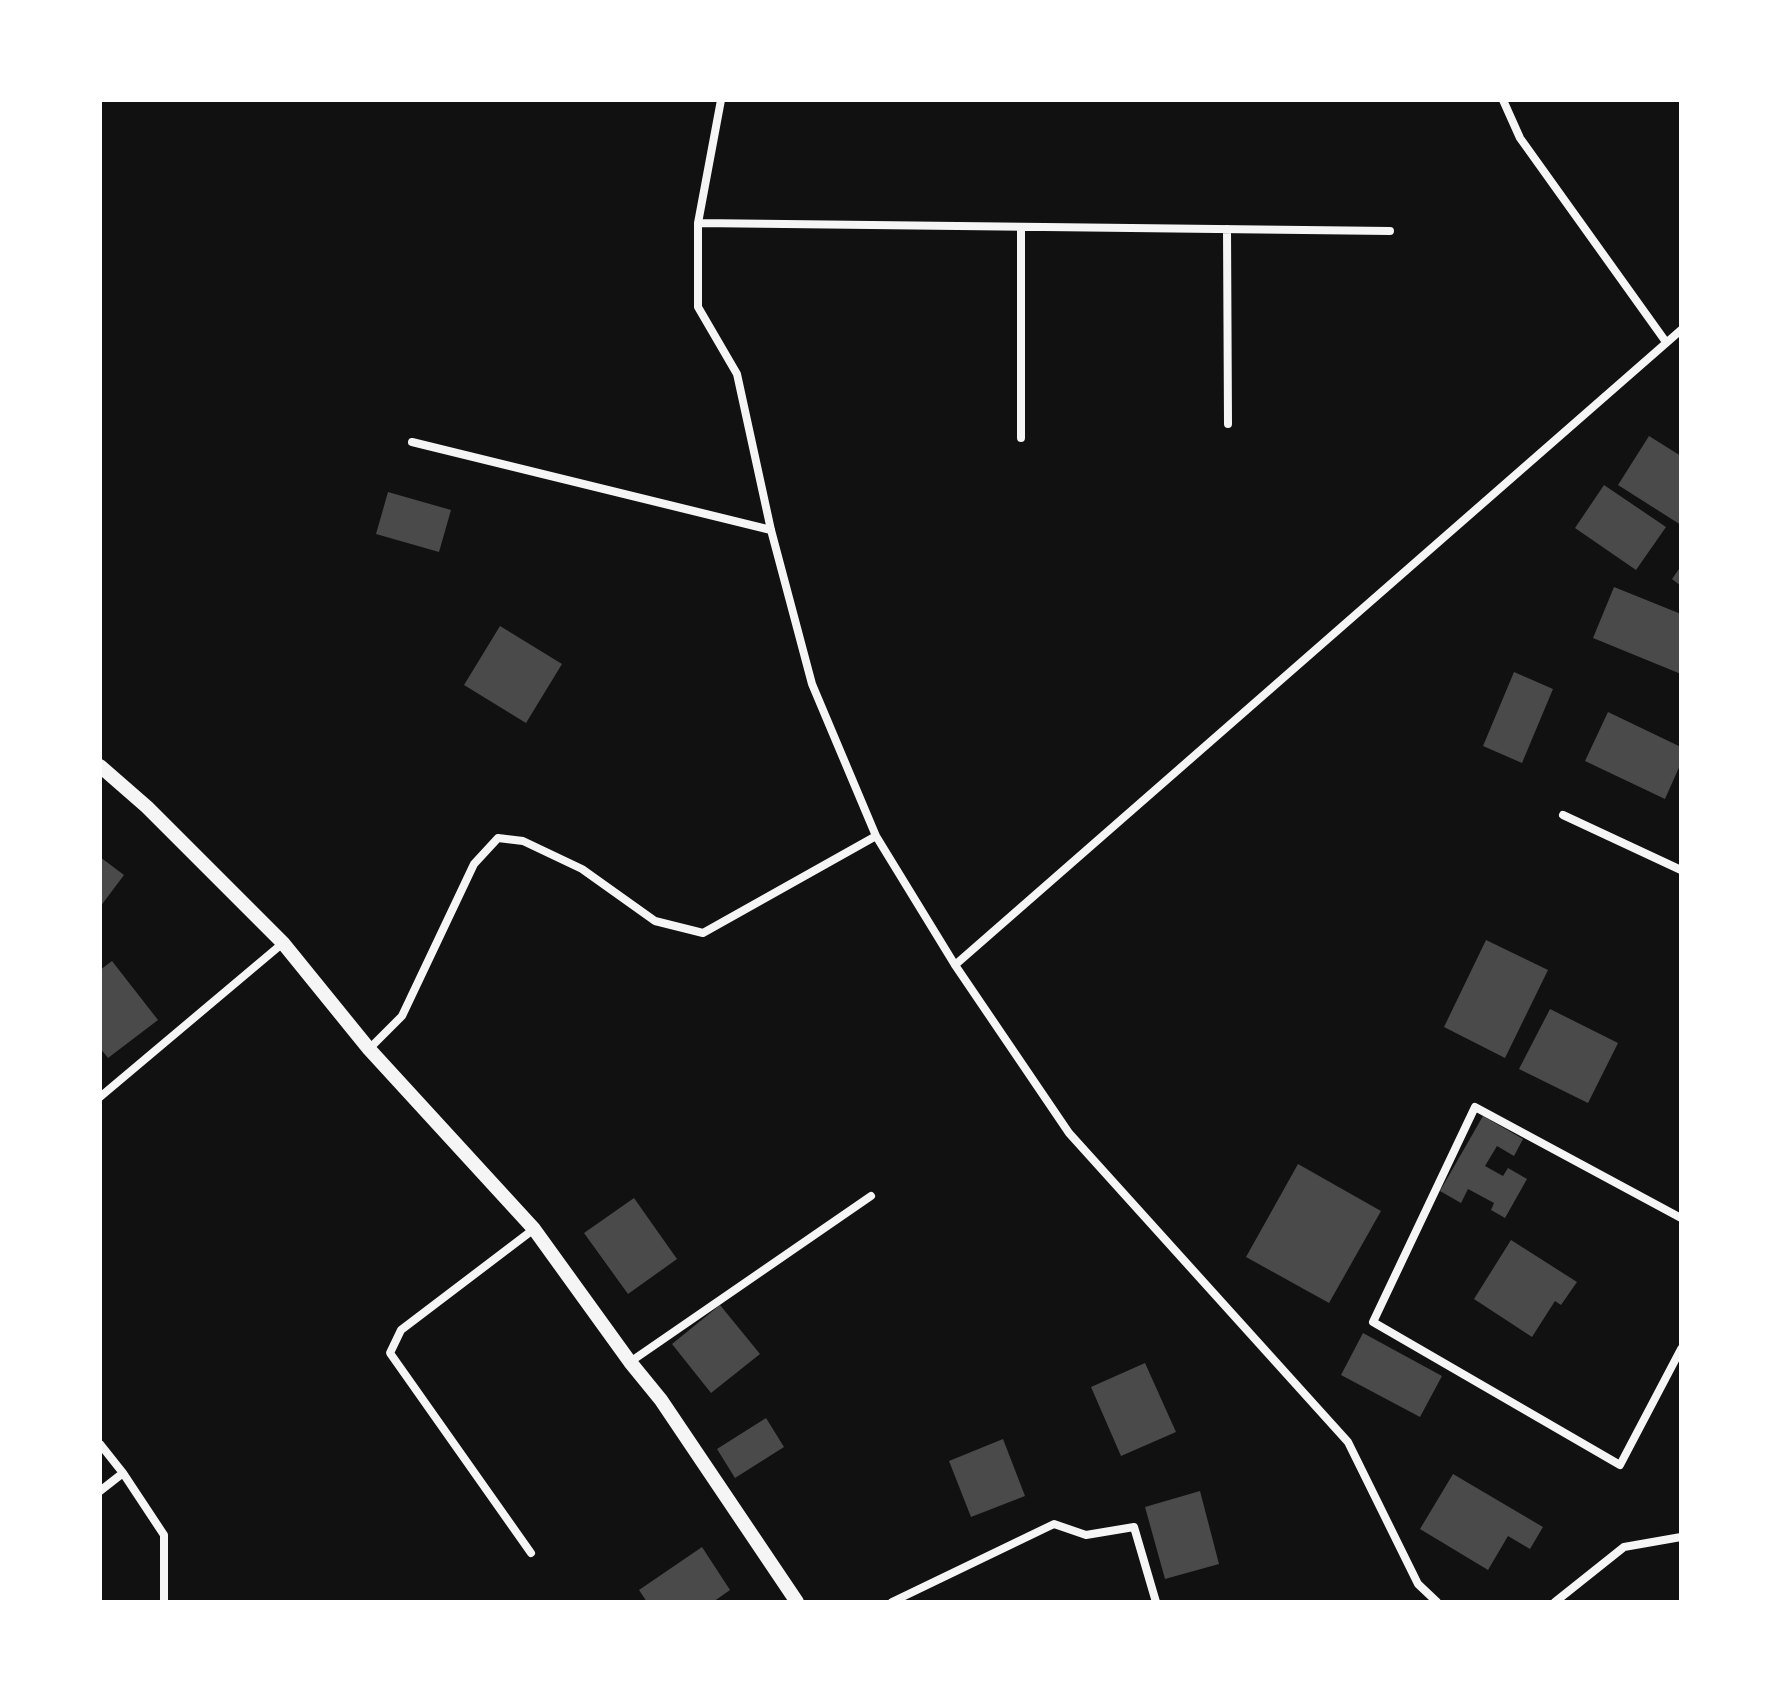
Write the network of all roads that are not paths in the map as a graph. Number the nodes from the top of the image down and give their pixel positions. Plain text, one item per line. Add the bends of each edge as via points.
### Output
1 (721, 100) edge
2 (1503, 100) edge
3 (698, 223) junction
4 (1021, 227) junction
5 (1227, 229) junction
6 (1390, 231) dead end
7 (1681, 330) edge
8 (1666, 342) junction
9 (1228, 424) dead end
10 (1021, 438) dead end
11 (412, 442) dead end
12 (771, 530) junction
13 (100, 766) edge
14 (1563, 815) dead end
15 (876, 836) junction
16 (1681, 870) edge
17 (283, 943) junction
18 (955, 965) junction
19 (369, 1049) junction
20 (100, 1097) edge
21 (871, 1196) dead end
22 (1681, 1218) edge
23 (534, 1229) junction
24 (1681, 1349) edge
25 (630, 1362) junction
26 (100, 1444) edge
27 (123, 1473) junction
28 (100, 1491) edge
29 (1681, 1537) edge
30 (531, 1553) dead end
31 (164, 1602) edge
32 (797, 1602) edge
33 (892, 1602) edge
34 (1156, 1602) edge
35 (1437, 1602) edge
36 (1555, 1602) edge

1 - 3 street
2 - 8 street via 1520,138
3 - 4 street
3 - 12 street via 698,307 737,374
4 - 5 street
4 - 10 street
5 - 6 street
5 - 9 street
7 - 8 street
8 - 18 street
11 - 12 street
12 - 15 street via 812,684
13 - 17 street
14 - 16 street
15 - 18 street
15 - 19 street via 703,933 655,921 582,869 523,841 498,838 474,864 402,1016
17 - 19 street
17 - 20 street
18 - 35 street via 1069,1133 1348,1442 1418,1584
19 - 23 street
21 - 25 street
22 - 24 street via 1475,1107 1373,1322 1620,1465
23 - 25 street
23 - 30 street via 401,1330 390,1353
25 - 32 street
26 - 27 street
27 - 28 street
27 - 31 street via 164,1535
29 - 36 street via 1624,1547
33 - 34 street via 1054,1524 1086,1535 1134,1527

